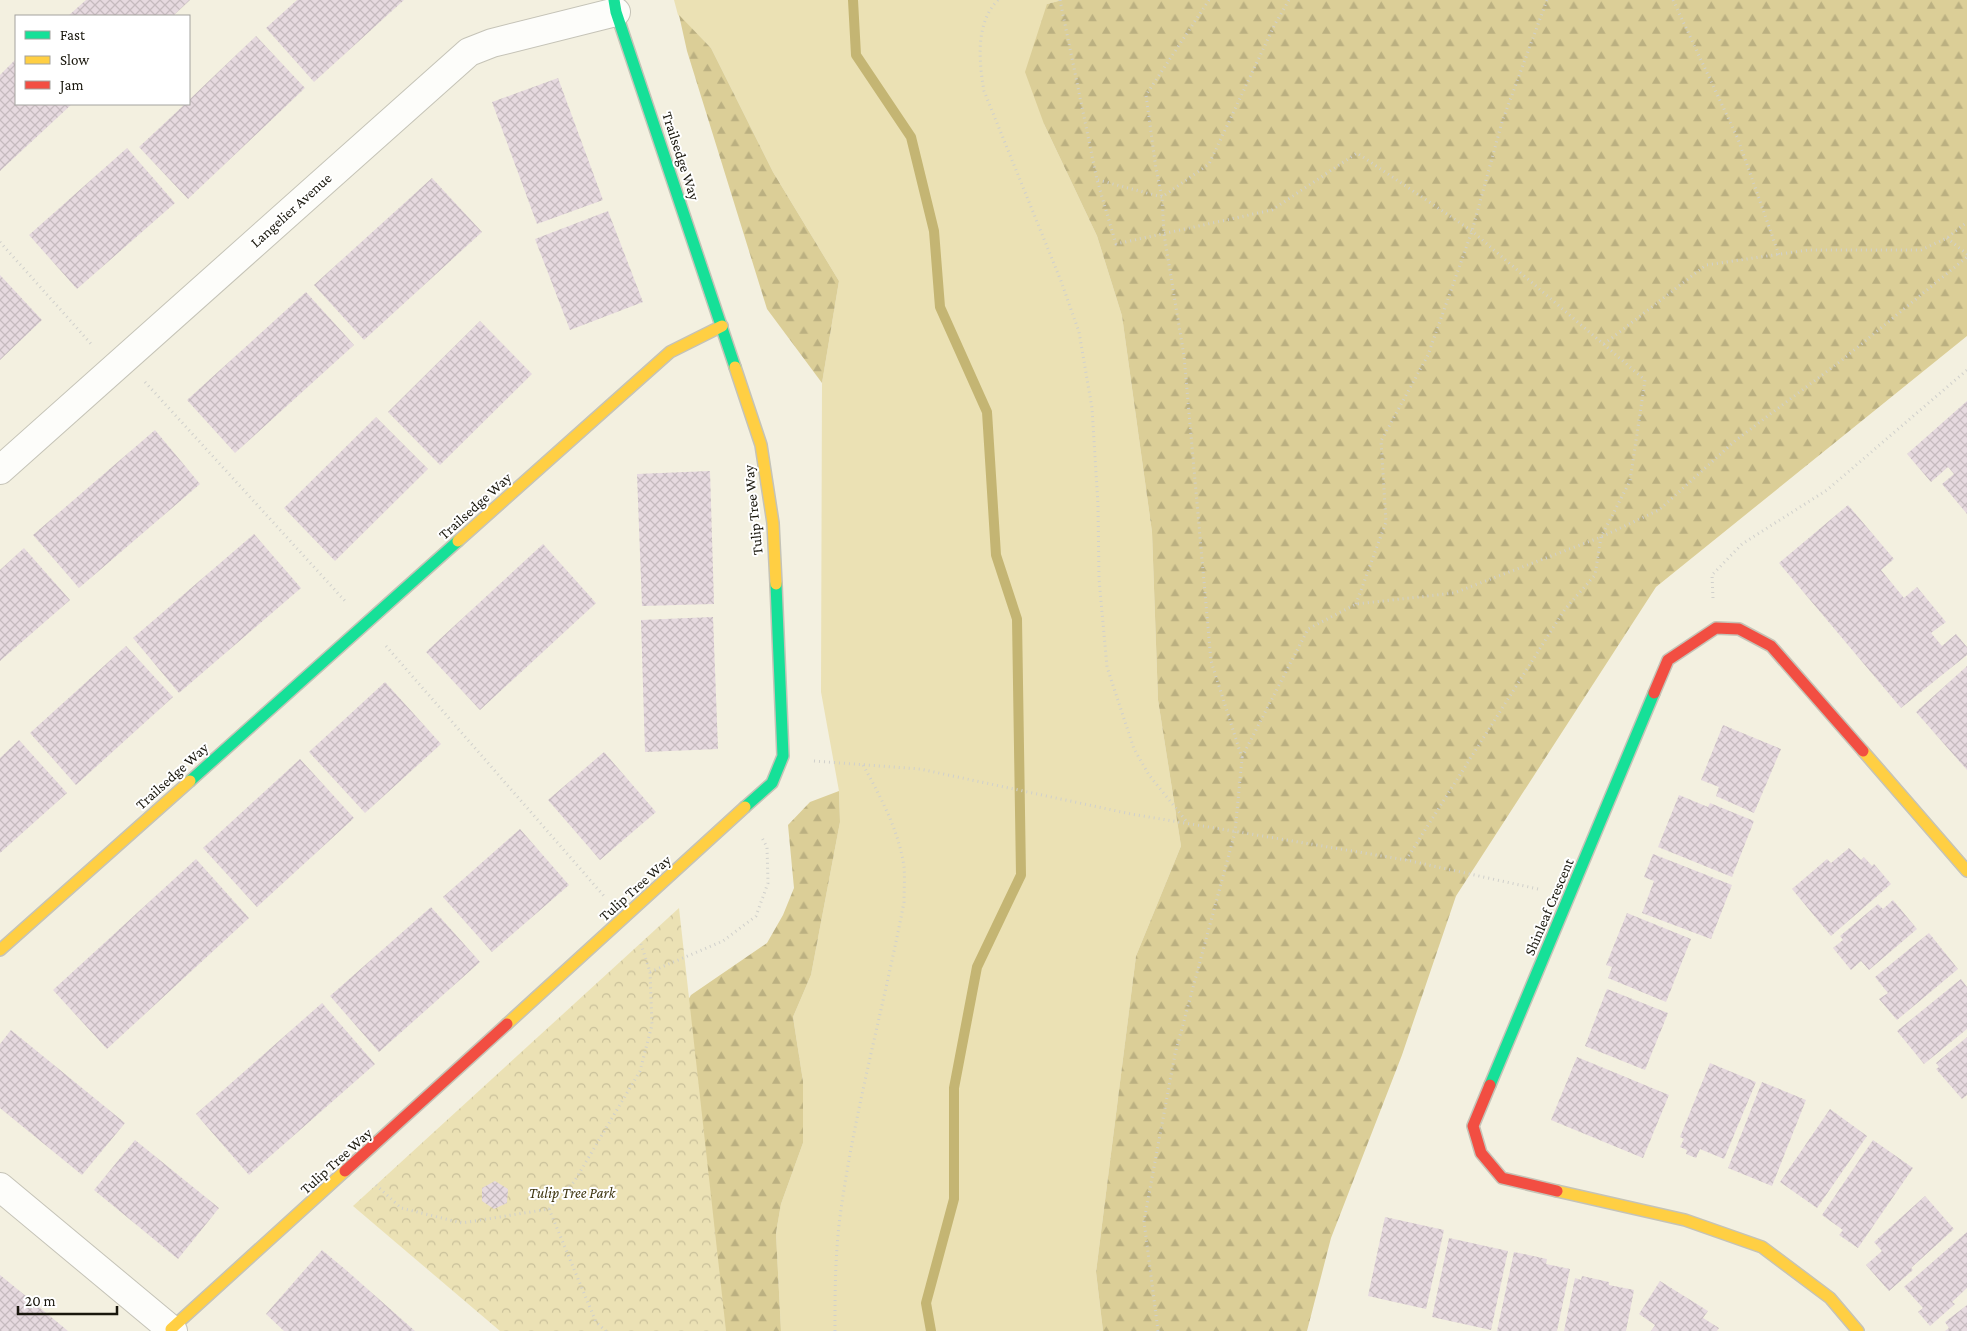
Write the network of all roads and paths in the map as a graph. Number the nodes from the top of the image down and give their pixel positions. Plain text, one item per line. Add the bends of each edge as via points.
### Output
1 (998, 0) edge
2 (1060, 0) edge
3 (1210, 0) edge
4 (1289, 0) edge
5 (1547, 0) edge
6 (1674, 0) edge
7 (615, 6) edge
8 (1097, 180) junction
9 (1162, 197) junction
10 (1967, 222) edge
11 (1472, 231) junction
12 (1164, 234) junction
13 (1947, 238) junction
14 (0, 242) edge
15 (1779, 255) junction
16 (1967, 255) edge
17 (722, 326) junction
18 (1604, 344) junction
19 (119, 364) junction
20 (1967, 370) edge
21 (0, 470) edge
22 (1601, 537) junction
23 (1356, 604) junction
24 (366, 623) junction
25 (1716, 628) junction
26 (783, 756) junction
27 (1242, 758) junction
28 (862, 762) junction
29 (745, 807) junction
30 (1187, 822) junction
31 (1235, 832) junction
32 (1406, 860) junction
33 (1967, 871) edge
34 (1570, 896) junction
35 (624, 919) junction
36 (0, 950) edge
37 (650, 972) junction
38 (352, 1167) junction
39 (0, 1187) edge
40 (549, 1209) junction
41 (172, 1330) edge
42 (606, 1331) edge
43 (834, 1331) edge
44 (1158, 1331) edge
45 (1858, 1331) edge

1 - 30 path via 982,33 979,63 984,91 1079,332 1092,408 1099,579 1107,667 1134,749 1149,775
2 - 8 path
3 - 9 path via 1146,95
4 - 9 path via 1274,24 1210,164
5 - 11 path via 1502,122
6 - 15 path via 1738,139
7 - 17 street, Trailsedge Way
7 - 19 street, Langelier Avenue via 469,52
8 - 9 path
8 - 12 path via 1116,244
9 - 12 path
10 - 13 path
11 - 12 path via 1357,153 1272,210
11 - 18 path
11 - 23 path via 1428,355 1381,442 1386,522
12 - 27 path via 1184,356 1211,661
13 - 15 path via 1921,250 1808,250
13 - 16 path
14 - 19 path via 95,348
15 - 18 path via 1706,265
16 - 22 path via 1842,360 1736,440 1659,510
17 - 24 street, Trailsedge Way via 670,352
17 - 26 street, Tulip Tree Way via 761,445 767,484 772,523
18 - 22 path via 1645,380 1630,481
19 - 21 street, Langelier Avenue
19 - 24 path via 140,376
20 - 25 path via 1827,490 1742,544 1712,575
22 - 23 path via 1454,593
22 - 32 path via 1595,575 1565,609
23 - 27 path via 1308,629
24 - 35 path
24 - 36 street, Trailsedge Way
25 - 33 street via 1738,629 1771,646
25 - 34 street, Shinleaf Crescent via 1668,660
26 - 28 path
26 - 29 street, Tulip Tree Way via 772,783
27 - 31 path
28 - 30 path via 920,769 1131,814
28 - 43 path via 896,836 904,867 904,902 852,1145 840,1218
29 - 35 street, Tulip Tree Way
29 - 37 path via 767,847 768,883 756,916 723,941
30 - 31 path
31 - 32 path
31 - 44 path via 1176,1054 1144,1221
32 - 34 path
34 - 45 street, Shinleaf Crescent via 1473,1126 1481,1153 1502,1178 1684,1220 1762,1247 1830,1298
35 - 37 path via 640,940
35 - 38 street, Tulip Tree Way
37 - 40 path via 652,1025 640,1071 574,1182
38 - 40 path via 401,1208 462,1223
38 - 41 street, Tulip Tree Way
39 - 41 street
40 - 42 path via 596,1322

